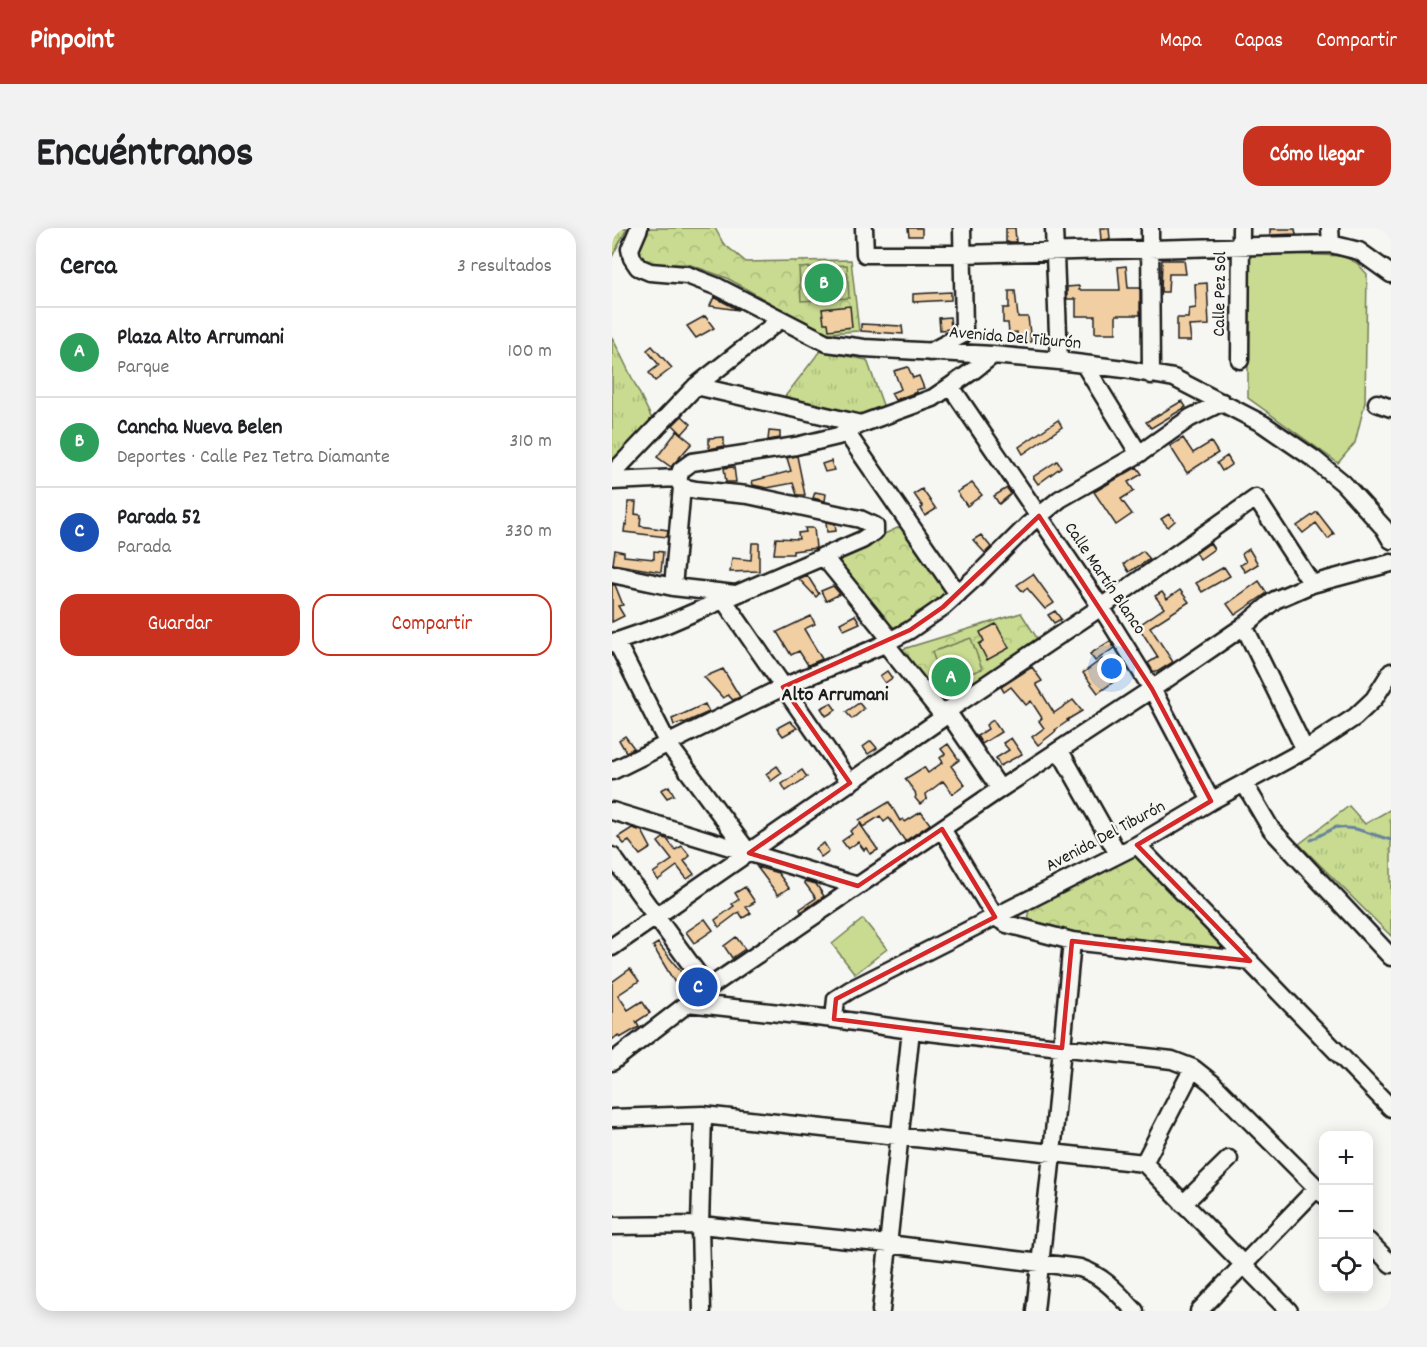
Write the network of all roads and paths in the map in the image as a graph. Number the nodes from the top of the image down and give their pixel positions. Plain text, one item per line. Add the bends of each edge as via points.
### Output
1 (639, 228) edge
2 (864, 228) edge
3 (962, 228) edge
4 (1054, 228) edge
5 (1150, 228) edge
6 (1241, 228) edge
7 (1331, 236) edge
8 (1241, 246) junction
9 (1150, 249) junction
10 (1054, 252) junction
11 (1360, 252) junction
12 (963, 254) junction
13 (1391, 274) edge
14 (1391, 287) edge
15 (780, 320) junction
16 (928, 352) junction
17 (993, 355) junction
18 (1240, 360) dead end
19 (1059, 361) junction
20 (1084, 364) junction
21 (1150, 375) junction
22 (696, 386) junction
23 (951, 387) junction
24 (1222, 402) junction
25 (853, 428) junction
26 (1139, 454) junction
27 (612, 474) edge
28 (612, 481) edge
29 (680, 483) junction
30 (1039, 516) junction
31 (1391, 540) edge
32 (823, 556) junction
33 (1391, 563) edge
34 (612, 574) edge
35 (1312, 584) junction
36 (673, 587) junction
37 (958, 594) junction
38 (729, 597) junction
39 (1101, 607) junction
40 (1244, 626) junction
41 (614, 642) edge
42 (888, 642) junction
43 (1391, 672) edge
44 (783, 687) junction
45 (1152, 689) junction
46 (946, 714) junction
47 (668, 744) junction
48 (1305, 750) junction
49 (1060, 751) junction
50 (612, 771) edge
51 (850, 783) junction
52 (1244, 783) junction
53 (1000, 789) junction
54 (1211, 801) junction
55 (612, 811) edge
56 (942, 829) junction
57 (1137, 845) junction
58 (749, 853) junction
59 (1118, 854) junction
60 (612, 856) edge
61 (858, 886) junction
62 (656, 916) junction
63 (995, 917) junction
64 (1072, 941) junction
65 (612, 947) edge
66 (1391, 957) edge
67 (1250, 960) junction
68 (708, 988) junction
69 (688, 1003) junction
70 (834, 1019) junction
71 (911, 1030) junction
72 (1062, 1048) junction
73 (614, 1058) edge
74 (1193, 1068) junction
75 (1391, 1108) edge
76 (703, 1115) junction
77 (612, 1118) edge
78 (899, 1137) junction
79 (1052, 1154) junction
80 (1229, 1159) dead end
81 (1144, 1163) junction
82 (1319, 1190) edge
83 (1319, 1192) edge
84 (1183, 1204) junction
85 (700, 1225) junction
86 (612, 1226) edge
87 (888, 1244) junction
88 (1373, 1246) edge
89 (1040, 1264) junction
90 (1391, 1264) edge
91 (1243, 1265) junction
92 (702, 1311) edge
93 (881, 1311) edge
94 (1035, 1311) edge
95 (1135, 1311) edge
96 (1199, 1311) edge
97 (1289, 1311) edge

1 - 15 street, Avenida Del Tiburón via 630,249 638,267 650,272 687,275
2 - 12 street via 865,254
3 - 12 street
4 - 10 street
5 - 9 street
6 - 8 street, Calle Pez Sol
7 - 8 street
7 - 11 street
8 - 9 street
8 - 18 street, Calle Pez Sol
9 - 10 street
9 - 21 street
10 - 12 street
10 - 19 street
11 - 13 street
11 - 14 street
12 - 16 street via 962,334
15 - 16 street, Avenida Del Tiburón via 827,343
15 - 22 street
16 - 17 street, Avenida Del Tiburón
17 - 19 street, Avenida Del Tiburón
17 - 23 street
19 - 20 street, Avenida Del Tiburón
20 - 21 street, Avenida Del Tiburón
20 - 26 street
21 - 24 street, Avenida Del Tiburón via 1174,378
22 - 25 street
22 - 27 street
23 - 25 street via 933,398
23 - 30 street, Calle Martín Blanco
24 - 26 street via 1190,418
24 - 31 street, Avenida Del Tiburón via 1314,459 1343,483
25 - 29 street via 838,436 796,446 692,462 681,470
25 - 37 street
26 - 30 street via 1060,499
28 - 29 street
29 - 32 street via 696,490 748,495 860,519 875,526 870,536
29 - 36 street
30 - 37 street
30 - 39 street, Calle Martín Blanco
32 - 38 street
32 - 42 street
33 - 35 street
34 - 36 street
35 - 39 street via 1256,498
35 - 40 street via 1275,600
36 - 38 street
37 - 42 street
38 - 41 street
38 - 44 street
39 - 45 street, Calle Martín Blanco
39 - 46 street
40 - 45 street
40 - 48 street
41 - 47 street
42 - 44 street
42 - 46 street
43 - 48 street, Avenida Del Tiburón via 1374,699 1355,717
44 - 47 street
44 - 51 street
45 - 49 street
45 - 54 street, Calle Martín Blanco
46 - 51 street
46 - 53 street
47 - 50 street
47 - 58 street
48 - 52 street, Avenida Del Tiburón
49 - 53 street
49 - 59 street
51 - 58 street
52 - 54 street, Avenida Del Tiburón
52 - 66 street via 1270,829
53 - 56 street
54 - 57 street, Avenida Del Tiburón
55 - 58 street
56 - 61 street
56 - 63 street
57 - 59 street, Avenida Del Tiburón
57 - 67 street
58 - 61 street
58 - 62 street
59 - 63 street, Avenida Del Tiburón
60 - 62 street
61 - 68 street
62 - 65 street
62 - 68 street
63 - 64 street via 1007,924
63 - 70 street, Avenida Del Tiburón via 850,990 836,999
64 - 67 street
64 - 72 street
67 - 75 street
68 - 69 street
69 - 70 street
69 - 73 street
70 - 71 street
71 - 72 street
71 - 78 street
72 - 74 street via 1172,1060
72 - 79 street
74 - 81 street
74 - 82 street
76 - 77 street
76 - 78 street
76 - 85 street
78 - 79 street
78 - 87 street
79 - 81 street
79 - 89 street
80 - 84 street
81 - 84 street
83 - 91 street
84 - 91 street
85 - 86 street
85 - 87 street
85 - 92 street
87 - 89 street
87 - 93 street
88 - 90 street
89 - 94 street
89 - 95 street via 1092,1272
91 - 96 street
91 - 97 street

